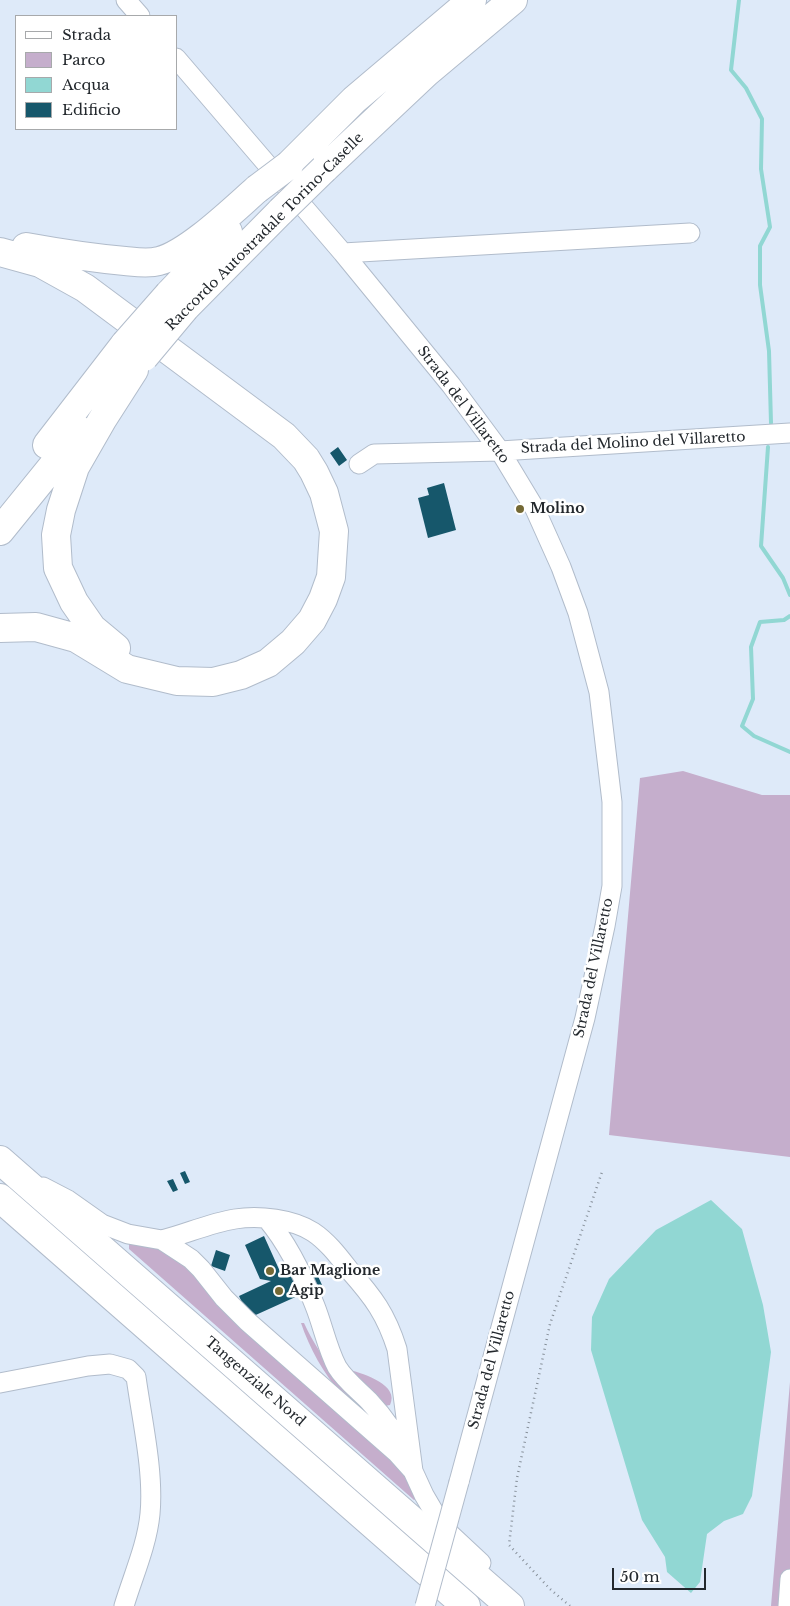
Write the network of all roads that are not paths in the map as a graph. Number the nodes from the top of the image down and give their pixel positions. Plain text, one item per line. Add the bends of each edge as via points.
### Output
1 (126, 0) edge
2 (472, 0) edge
3 (512, 0) edge
4 (139, 15) edge
5 (178, 60) edge
6 (266, 198) junction
7 (690, 232) dead end
8 (0, 242) edge
9 (0, 252) edge
10 (343, 254) junction
11 (135, 357) junction
12 (790, 433) edge
13 (500, 451) junction
14 (359, 464) dead end
15 (0, 506) edge
16 (0, 531) edge
17 (0, 628) edge
18 (192, 681) junction
19 (9, 1167) edge
20 (0, 1198) edge
21 (266, 1219) junction
22 (162, 1240) junction
23 (0, 1383) edge
24 (413, 1471) junction
25 (790, 1580) edge
26 (124, 1606) edge
27 (425, 1606) edge
28 (466, 1606) edge
29 (512, 1606) edge
30 (788, 1606) edge

1 - 4 street
2 - 6 highway, Raccordo Autostradale Torino-Caselle, bridge via 354,100 297,156
3 - 6 highway, Raccordo Autostradale Torino-Caselle, bridge via 426,73 324,169
5 - 10 street, Strada del Villaretto
6 - 8 highway via 160,261 99,259
6 - 11 highway, Raccordo Autostradale Torino-Caselle, bridge via 231,229
7 - 10 street
9 - 18 highway via 40,263 85,288 263,419 306,459 324,493 334,531 331,577 312,620 268,662 241,675 213,682
10 - 13 street, Strada del Villaretto via 451,385
11 - 15 highway, Raccordo Autostradale Torino-Caselle
11 - 16 highway, Raccordo Autostradale Torino-Caselle
11 - 18 highway via 75,467 56,535 58,568 74,602 92,628 142,664
12 - 13 street, Strada del Molino del Villaretto
13 - 14 street, Strada del Molino del Villaretto via 374,454
13 - 27 street, Strada del Villaretto, bridge via 535,509 561,567 578,613 599,692 612,802 612,886 586,1018
17 - 18 highway via 36,627 76,638 127,669 176,681
19 - 22 street via 116,1231
19 - 29 highway, Tangenziale Nord
20 - 28 highway, Tangenziale Nord
21 - 22 street via 235,1219
21 - 24 street via 296,1262 339,1369 386,1420
21 - 24 street via 296,1223 323,1240 383,1313 396,1349
22 - 24 street via 196,1264 230,1304 376,1433
23 - 26 street via 110,1364 128,1369 136,1378 150,1480 150,1514
24 - 29 street via 438,1519 480,1563
25 - 30 street

